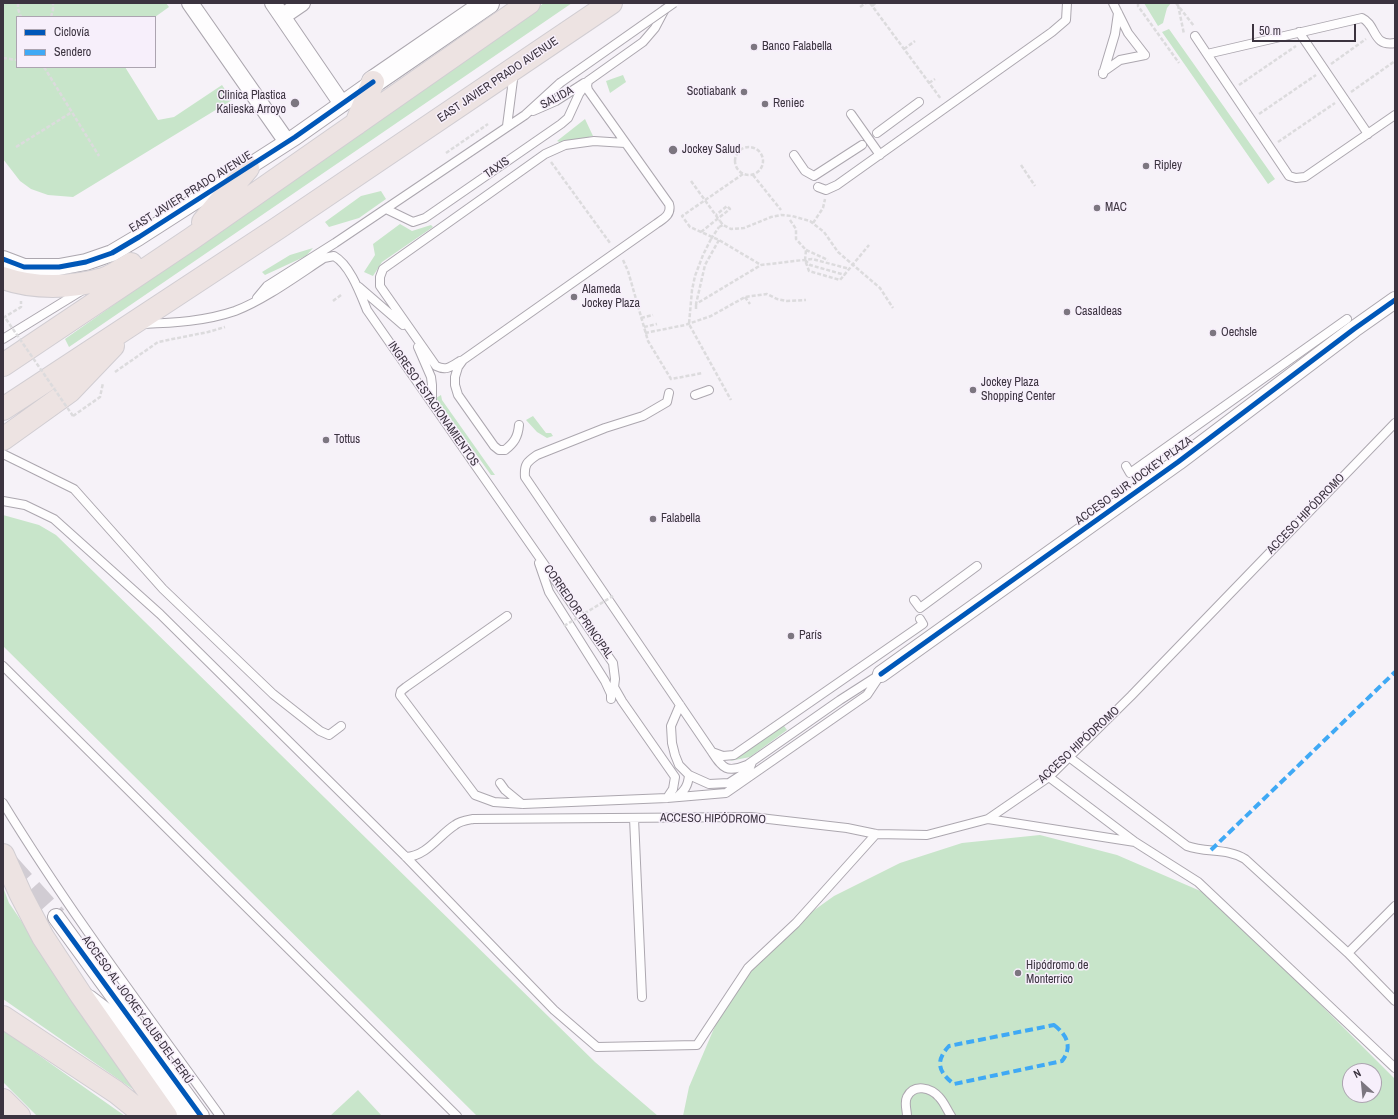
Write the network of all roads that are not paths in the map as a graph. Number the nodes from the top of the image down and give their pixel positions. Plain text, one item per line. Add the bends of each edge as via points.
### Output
1 (190, 3) edge
2 (274, 3) edge
3 (302, 3) edge
4 (488, 3) edge
5 (529, 3) edge
6 (611, 3) edge
7 (668, 3) edge
8 (674, 3) edge
9 (1067, 3) edge
10 (1113, 3) edge
11 (1118, 13) junction
12 (283, 16) junction
13 (1299, 32) junction
14 (1191, 37) road end
15 (1395, 43) edge
16 (1207, 54) junction
17 (515, 69) junction
18 (588, 81) junction
19 (373, 82) junction
20 (919, 102) dead end
21 (342, 104) junction
22 (851, 114) dead end
23 (525, 115) junction
24 (1395, 115) edge
25 (356, 124) junction
26 (507, 126) junction
27 (876, 133) dead end
28 (1368, 134) junction
29 (288, 142) junction
30 (624, 143) junction
31 (862, 145) dead end
32 (794, 154) dead end
33 (880, 155) junction
34 (248, 168) junction
35 (818, 187) dead end
36 (386, 209) junction
37 (191, 239) junction
38 (3, 259) edge
39 (3, 278) edge
40 (105, 278) junction
41 (357, 285) junction
42 (1395, 300) edge
43 (254, 302) junction
44 (1348, 320) junction
45 (132, 324) junction
46 (412, 334) junction
47 (3, 339) edge
48 (463, 360) junction
49 (3, 365) edge
50 (709, 390) dead end
51 (669, 393) dead end
52 (695, 395) dead end
53 (432, 402) junction
54 (3, 409) edge
55 (1395, 423) edge
56 (519, 424) dead end
57 (3, 439) edge
58 (3, 454) edge
59 (1126, 466) dead end
60 (3, 501) edge
61 (536, 553) junction
62 (977, 566) dead end
63 (914, 600) dead end
64 (507, 616) dead end
65 (920, 619) dead end
66 (3, 666) edge
67 (881, 674) junction
68 (611, 699) dead end
69 (680, 705) junction
70 (341, 726) dead end
71 (712, 752) junction
72 (1069, 757) junction
73 (752, 762) junction
74 (689, 775) junction
75 (1049, 777) junction
76 (500, 783) dead end
77 (677, 797) junction
78 (665, 798) junction
79 (3, 802) edge
80 (523, 804) junction
81 (634, 818) junction
82 (988, 819) junction
83 (876, 834) junction
84 (1135, 842) junction
85 (3, 855) edge
86 (406, 857) junction
87 (1395, 906) edge
88 (56, 917) tunnel mouth
89 (1348, 953) junction
90 (81, 995) junction
91 (642, 997) dead end
92 (1395, 1001) edge
93 (3, 1017) edge
94 (1395, 1068) edge
95 (3, 1100) edge
96 (19, 1116) edge
97 (146, 1116) edge
98 (166, 1116) edge
99 (185, 1116) edge
100 (201, 1116) edge
101 (220, 1116) edge
102 (457, 1116) edge
103 (907, 1116) edge
104 (951, 1116) edge

1 - 29 street
2 - 12 street
3 - 12 street
4 - 19 main road, EAST JAVIER PRADO AVENUE
5 - 25 highway
6 - 17 highway, EAST JAVIER PRADO AVENUE
7 - 18 lane, SALIDA via 655,28 643,42
8 - 23 lane, bridge via 560,84
9 - 33 lane via 1066,20 1052,32
10 - 11 lane
11 - 11 lane via 1115,34 1103,73 1120,60 1145,55 1128,33
12 - 21 street
13 - 15 lane via 1362,18 1381,42
13 - 16 lane
13 - 28 lane
14 - 16 lane
16 - 28 lane via 1289,176 1305,177
17 - 26 lane
17 - 45 highway, EAST JAVIER PRADO AVENUE
18 - 23 lane, SALIDA via 556,101
18 - 30 lane via 588,90
18 - 36 lane, TAXIS via 568,118 561,124 425,218 413,222
19 - 21 street, EAST JAVIER PRADO AVENUE
19 - 25 highway
20 - 27 lane
21 - 29 street, EAST JAVIER PRADO AVENUE
22 - 33 lane
23 - 26 lane
24 - 28 lane
25 - 37 highway
26 - 36 lane
29 - 34 street, EAST JAVIER PRADO AVENUE
30 - 46 lane via 594,141 565,145 545,154 383,269 380,286
30 - 48 lane via 669,204 667,216
31 - 32 lane via 814,176 805,171
33 - 35 lane via 837,185 826,190
34 - 37 highway
34 - 38 street, EAST JAVIER PRADO AVENUE via 139,237 99,258 59,267 24,266
36 - 43 lane via 267,286
37 - 40 highway via 153,253
37 - 49 highway
39 - 40 highway via 24,284 64,285
40 - 47 lane
41 - 43 lane, INGRESO ESTACIONAMIENTOS via 340,259 334,256 324,258
41 - 46 lane
41 - 53 lane, INGRESO ESTACIONAMIENTOS via 367,310
42 - 44 street, ACCESO SUR JOCKEY PLAZA
43 - 45 lane via 233,312 207,318
44 - 59 lane via 1130,473
44 - 67 street, ACCESO SUR JOCKEY PLAZA via 1178,462
45 - 54 highway, EAST JAVIER PRADO AVENUE
45 - 57 highway via 70,391
46 - 48 lane via 436,366 450,368
46 - 53 lane via 431,377
48 - 56 lane via 455,377 458,395 494,446 499,450 505,450 512,445 519,433
50 - 52 lane
51 - 69 lane via 667,402 643,416 537,455 528,461 524,470 525,477
53 - 61 lane, INGRESO ESTACIONAMIENTOS
55 - 72 lane, ACCESO HIPÓDROMO
58 - 70 lane via 74,489 163,589 273,694 320,731 329,735
60 - 86 lane via 25,505 54,519 160,614
61 - 68 lane via 549,592 606,681
61 - 78 lane, CORREDOR PRINCIPAL via 613,663 614,687 675,777 673,789
62 - 63 lane via 920,608
64 - 80 lane via 406,687 400,695 475,795 494,802
65 - 71 lane via 923,624 734,755 723,756
66 - 102 lane
67 - 73 lane
67 - 77 lane via 867,695 736,788 726,793
69 - 71 lane
69 - 74 lane via 671,726 672,742 679,764
71 - 73 lane via 720,765 727,770 736,770
72 - 75 lane, ACCESO HIPÓDROMO
72 - 89 lane via 1187,846 1198,850 1238,854
73 - 74 lane via 749,770 729,783 709,784
74 - 77 lane via 689,784
75 - 82 lane, ACCESO HIPÓDROMO
75 - 84 lane
76 - 80 lane
77 - 78 lane
78 - 80 lane
79 - 101 lane via 110,963
81 - 83 lane, ACCESO HIPÓDROMO via 751,817 847,828
81 - 86 lane, ACCESO HIPÓDROMO via 473,819 456,824 414,856
81 - 91 lane
82 - 83 lane, ACCESO HIPÓDROMO via 926,835
82 - 84 lane
83 - 86 lane via 796,923 748,968 697,1044 597,1047 554,1010
84 - 94 lane via 1198,882
85 - 90 highway via 43,937
87 - 89 lane
88 - 100 street, ACCESO AL JOCKEY CLUB DEL PERÚ
89 - 92 lane
90 - 98 highway
90 - 99 street via 114,1020
93 - 97 highway via 116,1092
95 - 96 highway
103 - 104 lane via 907,1097 919,1088 924,1088 940,1098

